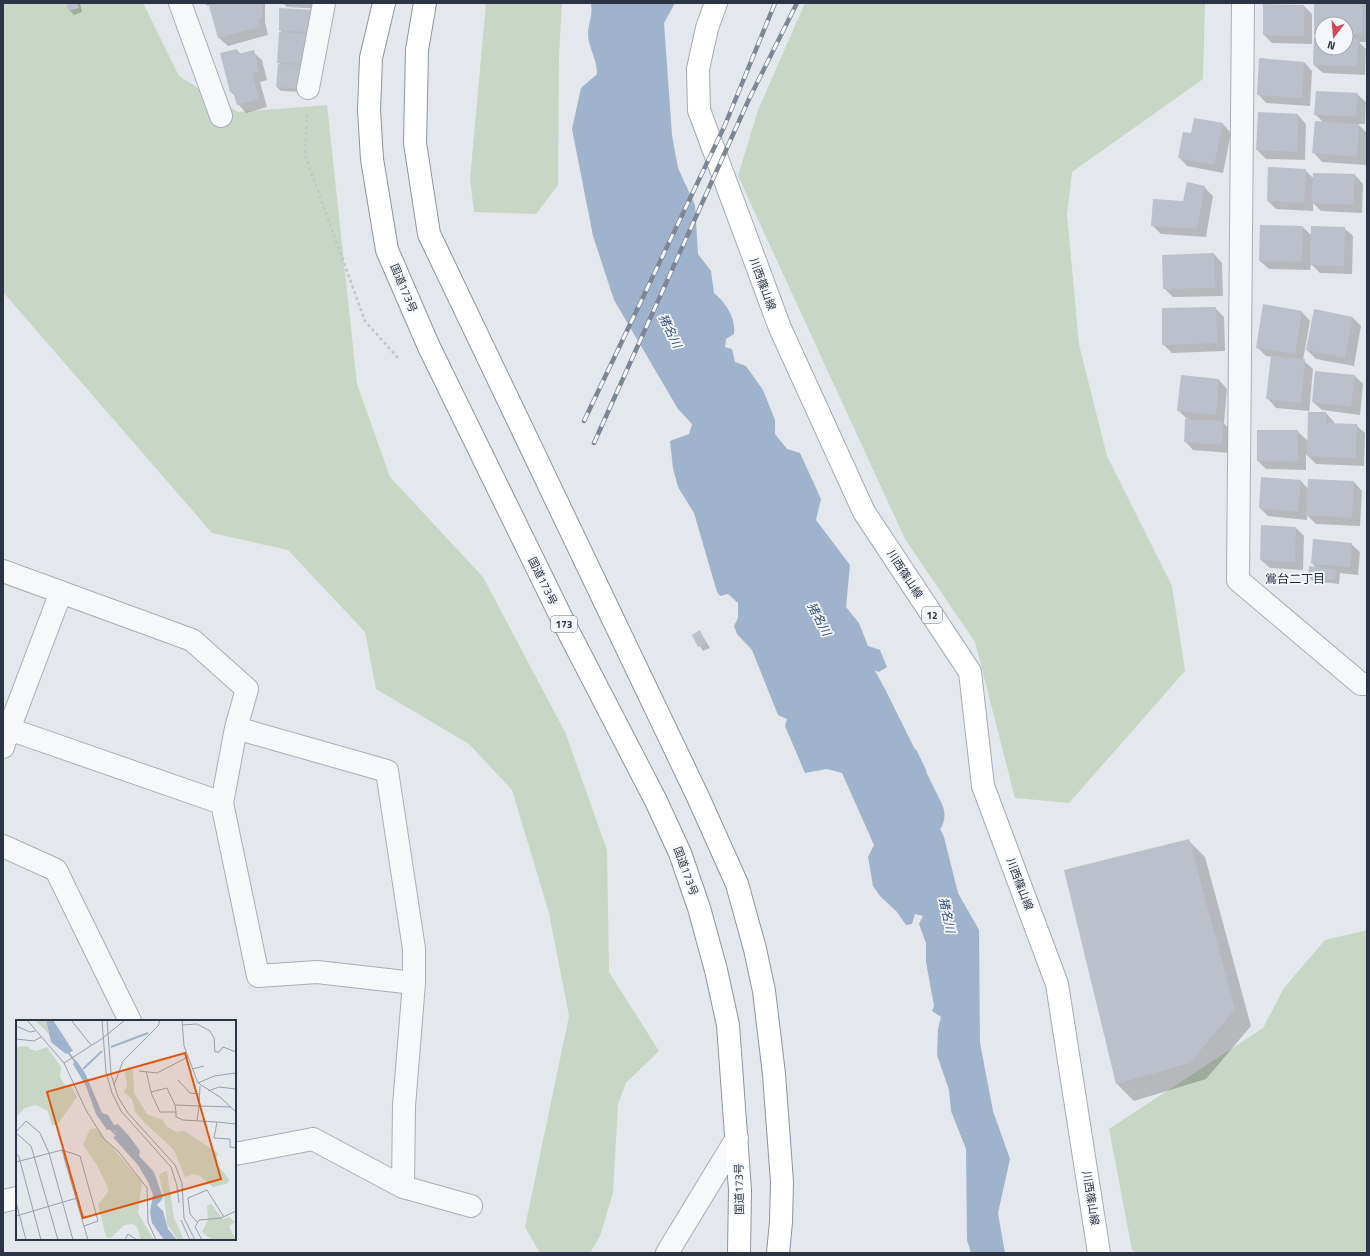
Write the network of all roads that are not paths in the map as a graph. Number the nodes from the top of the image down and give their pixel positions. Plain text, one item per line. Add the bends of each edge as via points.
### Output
1 (180, 3) edge
2 (324, 3) edge
3 (384, 3) edge
4 (426, 3) edge
5 (716, 3) edge
6 (1243, 3) edge
7 (308, 88) road end
8 (221, 116) dead end
9 (3, 571) edge
10 (61, 592) junction
11 (1367, 684) edge
12 (236, 728) junction
13 (5, 735) edge
14 (222, 803) junction
15 (3, 846) edge
16 (414, 983) junction
17 (130, 1020) edge
18 (737, 1138) junction
19 (236, 1154) edge
20 (403, 1187) junction
21 (16, 1198) edge
22 (3, 1201) edge
23 (471, 1206) dead end
24 (667, 1253) edge
25 (739, 1253) edge
26 (778, 1253) edge
27 (1099, 1253) edge

1 - 8 street
2 - 7 street
3 - 18 main road, 国道173号 / 173 via 371,58 369,110 372,159 387,250 429,347 680,853 714,962 728,1025
4 - 26 main road via 417,50 415,143 429,234 737,884 764,991 774,1074 782,1182
5 - 27 main road, 川西篠山線 / 12 via 707,28 698,69 699,110 780,328 864,512 970,672 983,786 1057,984
6 - 11 street via 1238,580 1361,684
9 - 10 street
10 - 12 street via 192,640 247,689
10 - 13 street
12 - 14 street
12 - 16 street via 387,771 414,949
13 - 14 street
14 - 16 street via 258,976 317,972
15 - 17 street via 56,870
16 - 20 street via 404,1106
18 - 24 street
18 - 25 main road, 国道173号 / 173 via 740,1190
19 - 20 street via 312,1139
20 - 23 street
21 - 22 street

